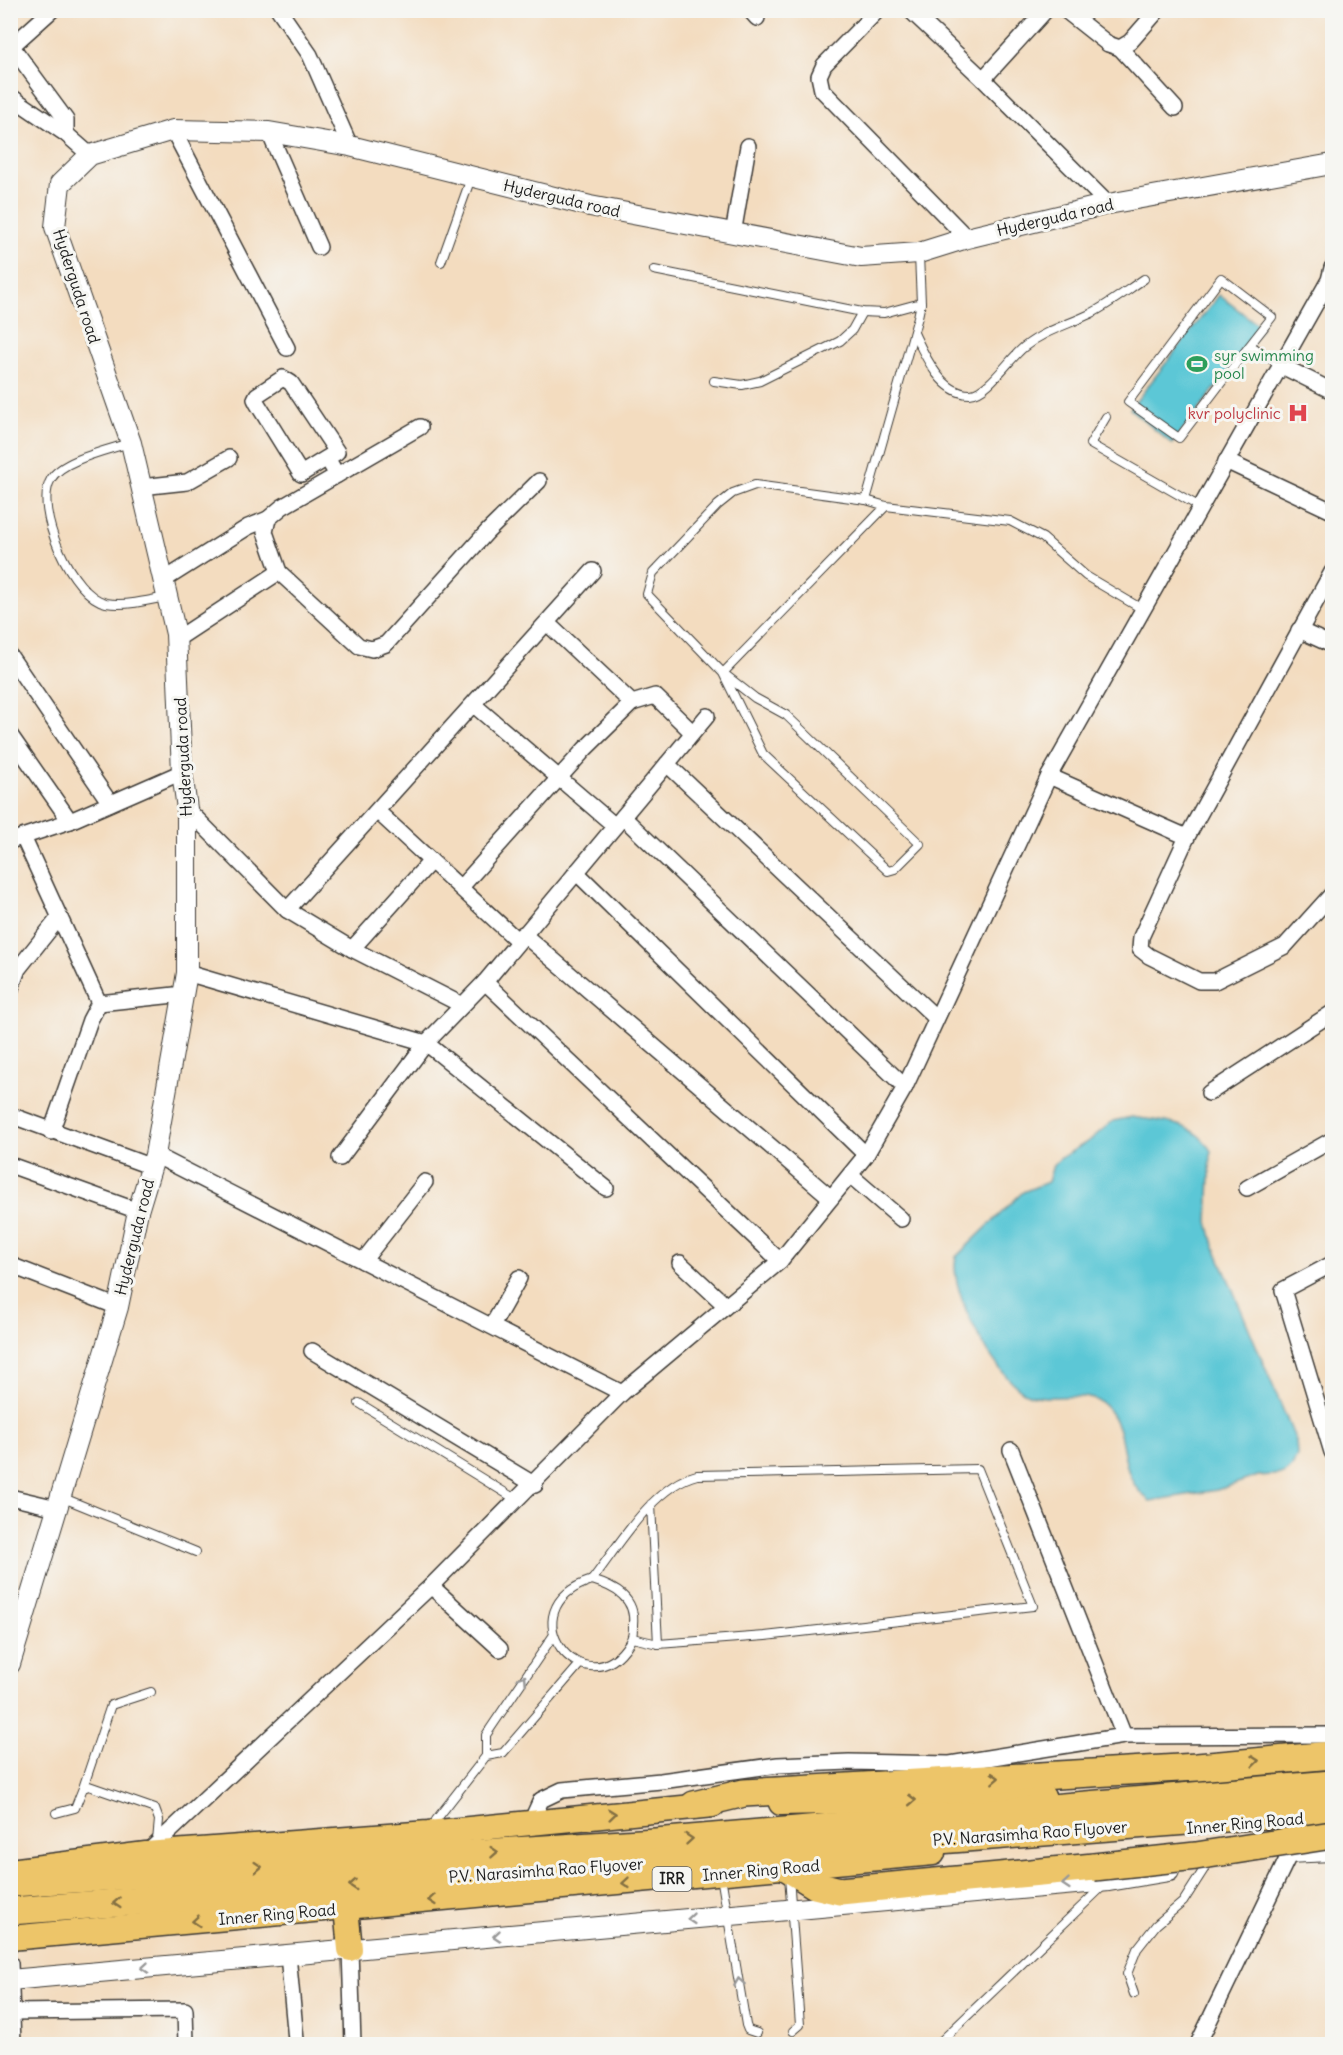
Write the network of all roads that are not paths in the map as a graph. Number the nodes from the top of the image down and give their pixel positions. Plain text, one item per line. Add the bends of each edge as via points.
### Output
1 (51, 10) edge
2 (279, 10) edge
3 (878, 10) edge
4 (910, 10) edge
5 (1046, 10) edge
6 (1065, 10) edge
7 (1158, 10) edge
8 (12, 45) edge
9 (1120, 48) junction
10 (983, 79) junction
11 (10, 96) edge
12 (1175, 108) dead end
13 (173, 130) junction
14 (269, 132) junction
15 (66, 134) junction
16 (350, 146) junction
17 (748, 146) dead end
18 (90, 155) junction
19 (1332, 164) edge
20 (472, 176) junction
21 (1108, 204) junction
22 (733, 234) junction
23 (968, 238) junction
24 (319, 248) dead end
25 (919, 254) junction
26 (441, 262) dead end
27 (654, 270) dead end
28 (1331, 277) edge
29 (1144, 279) dead end
30 (921, 303) junction
31 (862, 312) junction
32 (914, 333) junction
33 (1250, 345) junction
34 (288, 348) dead end
35 (1280, 365) junction
36 (714, 381) dead end
37 (1332, 391) edge
38 (1106, 417) dead end
39 (420, 427) dead end
40 (131, 443) junction
41 (230, 458) dead end
42 (327, 458) junction
43 (1226, 461) junction
44 (338, 475) junction
45 (539, 481) dead end
46 (141, 487) junction
47 (866, 500) junction
48 (886, 506) junction
49 (1200, 507) junction
50 (1332, 511) edge
51 (268, 519) junction
52 (592, 571) dead end
53 (279, 572) junction
54 (1332, 572) edge
55 (165, 589) junction
56 (1143, 609) junction
57 (547, 623) junction
58 (1299, 630) junction
59 (177, 639) junction
60 (1332, 645) edge
61 (10, 656) edge
62 (723, 673) junction
63 (632, 703) junction
64 (474, 705) junction
65 (707, 716) dead end
66 (692, 732) junction
67 (10, 735) edge
68 (667, 764) junction
69 (182, 772) junction
70 (1049, 776) junction
71 (558, 779) junction
72 (110, 803) junction
73 (187, 809) junction
74 (378, 812) junction
75 (619, 821) junction
76 (70, 822) junction
77 (1187, 837) junction
78 (16, 839) edge
79 (430, 861) junction
80 (576, 872) junction
81 (461, 887) junction
82 (1332, 894) edge
83 (287, 910) junction
84 (58, 919) junction
85 (520, 938) junction
86 (352, 949) junction
87 (187, 973) junction
88 (485, 982) junction
89 (10, 991) edge
90 (184, 994) junction
91 (99, 1003) junction
92 (462, 1005) junction
93 (1332, 1013) edge
94 (936, 1018) junction
95 (426, 1044) junction
96 (905, 1087) junction
97 (1209, 1093) dead end
98 (10, 1115) edge
99 (51, 1132) junction
100 (1332, 1140) edge
101 (866, 1155) junction
102 (340, 1158) dead end
103 (153, 1161) junction
104 (10, 1165) edge
105 (850, 1175) junction
106 (425, 1182) dead end
107 (606, 1188) dead end
108 (1247, 1188) dead end
109 (831, 1198) junction
110 (138, 1211) junction
111 (901, 1219) dead end
112 (363, 1260) junction
113 (780, 1261) junction
114 (681, 1263) dead end
115 (1332, 1264) edge
116 (10, 1265) edge
117 (519, 1278) dead end
118 (725, 1305) junction
119 (118, 1306) junction
120 (492, 1326) junction
121 (312, 1351) dead end
122 (622, 1394) junction
123 (359, 1403) dead end
124 (1011, 1450) dead end
125 (1332, 1452) edge
126 (535, 1485) junction
127 (10, 1497) edge
128 (519, 1501) junction
129 (58, 1502) junction
130 (651, 1504) junction
131 (196, 1552) dead end
132 (592, 1580) junction
133 (431, 1586) junction
134 (553, 1636) junction
135 (632, 1638) junction
136 (658, 1644) junction
137 (500, 1649) dead end
138 (10, 1664) edge
139 (580, 1664) junction
140 (150, 1692) dead end
141 (1332, 1735) edge
142 (1124, 1736) junction
143 (1332, 1755) edge
144 (486, 1756) junction
145 (1332, 1780) edge
146 (1332, 1784) edge
147 (83, 1788) junction
148 (694, 1805) junction
149 (1332, 1810) edge
150 (56, 1813) dead end
151 (535, 1813) junction
152 (1332, 1816) edge
153 (580, 1817) junction
154 (1285, 1820) junction
155 (432, 1827) junction
156 (1332, 1835) edge
157 (151, 1850) junction
158 (1332, 1851) edge
159 (1290, 1853) junction
160 (10, 1863) edge
161 (1206, 1866) junction
162 (788, 1868) junction
163 (10, 1871) edge
164 (721, 1874) junction
165 (1101, 1874) junction
166 (10, 1883) edge
167 (346, 1908) junction
168 (791, 1910) junction
169 (10, 1911) edge
170 (728, 1915) junction
171 (10, 1938) edge
172 (350, 1949) junction
173 (288, 1955) junction
174 (11, 1974) edge
175 (1134, 1994) dead end
176 (12, 2012) junction
177 (793, 2031) dead end
178 (758, 2033) dead end
179 (296, 2040) dead end
180 (13, 2044) edge
181 (186, 2044) edge
182 (353, 2044) edge
183 (938, 2044) edge
184 (1198, 2044) edge

1 - 8 street
2 - 16 street via 310,55
3 - 23 street via 824,65 819,76 822,90
4 - 10 street
5 - 10 street
6 - 9 street via 1108,44
7 - 9 street
8 - 15 street via 66,120
9 - 12 street
10 - 21 street
11 - 15 street
13 - 14 street, Hyderguda road
13 - 18 street, Hyderguda road
13 - 34 street
14 - 16 street, Hyderguda road
14 - 24 street
15 - 18 street
16 - 20 street, Hyderguda road
17 - 22 street
18 - 40 street, Hyderguda road via 60,184 55,227
19 - 21 street, Hyderguda road
20 - 22 street, Hyderguda road via 590,206
20 - 26 lane
21 - 23 street, Hyderguda road
22 - 25 street, Hyderguda road via 861,257
23 - 25 street, Hyderguda road
25 - 30 lane
27 - 31 lane
28 - 35 street
29 - 32 lane via 1090,314 1037,337 1011,358 985,389 971,395 936,373
30 - 31 lane via 884,313
30 - 32 lane
31 - 36 lane via 840,341 760,381 742,385
32 - 47 lane
33 - 33 lane via 1272,317 1221,278 1128,402 1179,438
33 - 35 lane
35 - 37 street
35 - 43 street
38 - 49 lane via 1090,444
39 - 44 street
40 - 46 street, Hyderguda road
40 - 55 lane via 63,466 51,478 47,492 51,524 73,577 87,594 105,603 124,603
41 - 46 street via 187,482
42 - 42 street via 337,452 291,383 283,378 257,395 257,403 301,474
42 - 44 street
43 - 49 street
43 - 50 street
44 - 51 street
45 - 53 street via 487,532 386,644 372,649 359,646
46 - 55 street, Hyderguda road
47 - 48 lane
47 - 62 lane via 755,485 733,493 718,505 653,573 647,594
48 - 56 lane via 1010,521 1043,538 1086,576
48 - 62 lane
49 - 56 street
51 - 53 street via 265,532
51 - 55 street via 248,527
52 - 57 street
53 - 59 street
54 - 58 street
55 - 59 street, Hyderguda road
56 - 70 street
57 - 63 street
57 - 64 street
58 - 60 street
58 - 77 street
59 - 69 street, Hyderguda road
61 - 72 street
62 - 62 lane via 763,754 888,871 920,844 786,716 754,698
63 - 66 street via 655,696
63 - 71 street
64 - 71 street
64 - 74 street
65 - 66 street
66 - 68 street
67 - 76 street
68 - 75 street
68 - 94 street
69 - 72 street
69 - 73 street, Hyderguda road
70 - 77 street
70 - 94 street
71 - 75 street
71 - 81 street
72 - 76 street
73 - 83 street
73 - 87 street, Hyderguda road
74 - 79 street
74 - 83 street
75 - 80 street
75 - 96 street
76 - 78 street
77 - 82 street via 1140,949 1199,981 1215,981 1285,946
78 - 84 street
79 - 81 street
79 - 86 street
80 - 85 street
80 - 101 street
81 - 85 street
83 - 86 street
84 - 89 street via 18,969
84 - 91 street
85 - 88 street
85 - 109 street
86 - 92 street
87 - 90 street, Hyderguda road
87 - 95 street
88 - 92 street
88 - 113 street
90 - 91 street
90 - 103 street, Hyderguda road
91 - 99 street
92 - 95 street
93 - 97 street
94 - 96 street
95 - 102 street
95 - 107 street
96 - 101 street
98 - 99 street
99 - 103 street
100 - 108 street
101 - 105 street
103 - 110 street, Hyderguda road
103 - 112 street
104 - 110 street
105 - 109 street
105 - 111 street
106 - 112 street
109 - 113 street
110 - 119 street, Hyderguda road
112 - 120 street
113 - 118 street
114 - 118 street
115 - 125 street via 1283,1290
116 - 119 street
117 - 120 street
118 - 122 street
119 - 129 street, Hyderguda road
120 - 122 street
121 - 126 street
122 - 126 street
123 - 128 lane
124 - 142 street
126 - 128 street
127 - 129 street
128 - 133 street
129 - 131 lane
129 - 138 street, Hyderguda road
130 - 132 lane
130 - 136 lane
130 - 136 lane via 675,1483 697,1475 978,1469 1033,1606
132 - 134 lane via 572,1589 562,1599 551,1622
132 - 135 lane via 621,1592 630,1603 634,1616
133 - 137 street
133 - 157 street
134 - 139 lane via 568,1658
144 -> 134 lane via 486,1735
135 - 136 lane
135 - 139 lane via 622,1654 611,1662
139 - 144 lane via 503,1753
140 - 147 lane via 111,1705
141 - 142 street
142 - 151 street via 950,1764 778,1765 562,1790 541,1800
148 -> 143 highway via 744,1793 1197,1767
144 - 155 lane
148 -> 145 main road via 1145,1795
166 -> 146 highway, P.V. Narasimha Rao Flyover via 655,1842
147 - 150 lane via 75,1808
147 - 157 lane via 89,1786 155,1809 159,1820
153 -> 148 main road
149 -> 169 highway, P.V. Narasimha Rao Flyover
151 - 153 street via 571,1810
151 - 155 street
152 - 154 main road, Inner Ring Road / IRR
153 - 155 main road
154 - 159 street
154 - 162 main road, Inner Ring Road / IRR
155 - 157 main road
156 - 165 highway, bridge
157 - 160 street
157 - 163 main road
158 - 159 street
159 - 161 street
159 - 184 street
161 - 165 street
161 - 175 lane via 1183,1902 1156,1925 1137,1949 1127,1974
162 - 164 main road, Inner Ring Road / IRR
162 - 165 highway via 815,1885 840,1891
162 - 168 lane
164 -> 167 main road, Inner Ring Road / IRR
164 - 170 lane
165 -> 168 street
165 - 183 lane
167 -> 171 main road, Inner Ring Road / IRR
167 - 172 main road
168 - 170 street
168 - 177 lane via 800,2025
170 -> 172 street
178 -> 170 lane via 748,2030 746,2025
172 - 173 street
172 - 182 street
173 -> 174 street
173 - 179 street
174 - 176 street
176 - 180 street
176 - 181 street via 185,2010

